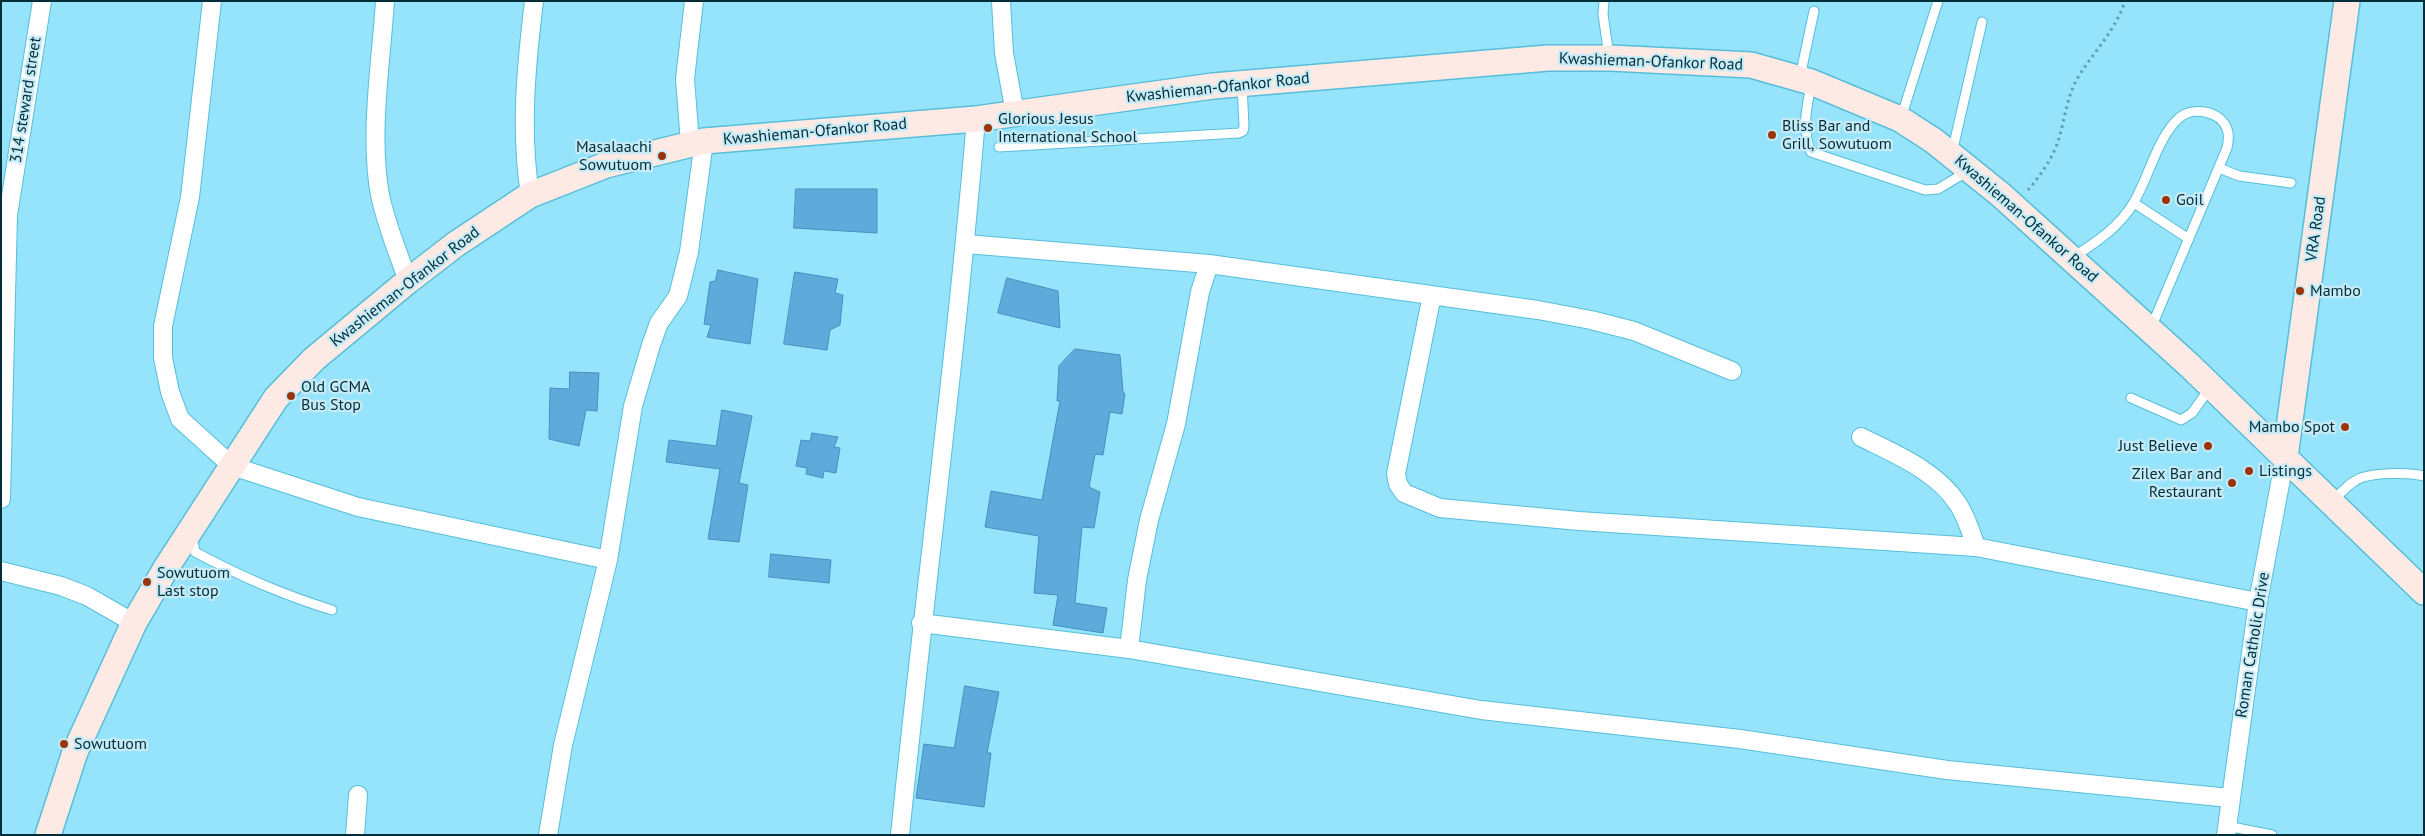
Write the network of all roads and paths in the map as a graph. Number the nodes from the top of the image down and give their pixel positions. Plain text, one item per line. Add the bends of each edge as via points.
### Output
1 (42, 1) edge
2 (212, 1) edge
3 (385, 1) edge
4 (534, 1) edge
5 (694, 1) edge
6 (1001, 1) edge
7 (1604, 1) edge
8 (1938, 1) edge
9 (2125, 1) edge
10 (2347, 1) edge
11 (1814, 11) dead end
12 (1982, 22) dead end
13 (1610, 58) junction
14 (1805, 80) junction
15 (1242, 84) junction
16 (1015, 113) junction
17 (976, 119) junction
18 (1900, 119) junction
19 (697, 142) junction
20 (999, 147) dead end
21 (1960, 163) junction
22 (2219, 168) junction
23 (2291, 184) dead end
24 (530, 195) junction
25 (2134, 203) junction
26 (2014, 207) junction
27 (2189, 239) junction
28 (966, 244) junction
29 (2072, 258) junction
30 (1210, 264) junction
31 (408, 281) junction
32 (1432, 295) junction
33 (2150, 329) junction
34 (1732, 371) dead end
35 (2211, 386) junction
36 (2131, 398) dead end
37 (1861, 437) dead end
38 (2285, 457) junction
39 (232, 466) junction
40 (2424, 476) edge
41 (1, 499) edge
42 (2332, 502) junction
43 (190, 530) junction
44 (1976, 547) junction
45 (608, 560) junction
46 (1, 571) edge
47 (2424, 592) edge
48 (2258, 602) junction
49 (332, 610) dead end
50 (921, 622) junction
51 (134, 623) junction
52 (1129, 649) junction
53 (358, 795) dead end
54 (2230, 798) junction
55 (2227, 830) edge
56 (48, 835) edge
57 (355, 835) edge
58 (548, 835) edge
59 (900, 835) edge
60 (2272, 835) edge

1 - 41 street, 314 steward street via 8,215
2 - 39 street via 190,197 163,326 163,358 180,419
3 - 31 street via 375,146 380,194
4 - 24 street via 523,122
5 - 19 street via 685,79
6 - 16 street via 1004,52
7 - 13 lane
8 - 18 lane
9 - 26 path via 2112,31 2077,80 2068,100 2059,139 2042,172
10 - 38 main road, VRA Road
11 - 14 lane
12 - 21 lane
13 - 14 main road, Kwashieman-Ofankor Road via 1751,65
13 - 15 main road, Kwashieman-Ofankor Road via 1548,58
14 - 18 main road, Kwashieman-Ofankor Road
14 - 21 lane via 1805,139 1811,152 1925,190 1938,189
15 - 16 main road, Kwashieman-Ofankor Road
15 - 20 lane via 1244,126 1238,133
16 - 17 main road, Kwashieman-Ofankor Road
17 - 19 main road, Kwashieman-Ofankor Road
17 - 28 street
18 - 21 main road, Kwashieman-Ofankor Road
19 - 24 main road, Kwashieman-Ofankor Road via 606,165
19 - 45 street via 689,252 678,296 659,323 650,345 633,406
21 - 26 main road, Kwashieman-Ofankor Road
22 - 23 lane via 2239,176
22 - 25 lane via 2227,148 2227,128 2220,119 2203,111 2188,112 2172,126
22 - 27 lane
24 - 31 main road, Kwashieman-Ofankor Road via 456,244
25 - 27 lane
25 - 29 lane via 2106,235
26 - 29 main road, Kwashieman-Ofankor Road
27 - 33 lane
28 - 30 street
28 - 50 street
29 - 33 main road, Kwashieman-Ofankor Road
30 - 32 street
30 - 52 street via 1200,292 1176,424 1149,520 1137,580
31 - 39 main road, Kwashieman-Ofankor Road via 295,378 276,398
32 - 34 street via 1600,322 1643,334
32 - 44 street via 1396,474 1404,493 1418,500 1440,508 1579,521
33 - 35 main road, Kwashieman-Ofankor Road
35 - 36 lane via 2192,413 2180,420
35 - 38 main road, Kwashieman-Ofankor Road
37 - 44 street via 1905,459 1934,479 1958,503
38 - 42 main road, Kwashieman-Ofankor Road
38 - 48 street, Roman Catholic Drive
39 - 43 main road, Kwashieman-Ofankor Road
39 - 45 street via 358,506
40 - 42 lane via 2370,475 2356,480
42 - 47 main road, Kwashieman-Ofankor Road
43 - 49 lane via 195,552 234,574 278,593
43 - 51 main road, Kwashieman-Ofankor Road
44 - 48 street
45 - 58 street via 563,745
46 - 51 street via 88,596
48 - 54 street, Roman Catholic Drive
50 - 52 street
50 - 59 street
51 - 56 main road, Kwashieman-Ofankor Road via 75,752
52 - 54 street via 1481,710 1740,738 1947,770
53 - 57 street
54 - 55 street, Roman Catholic Drive
55 - 60 lane

